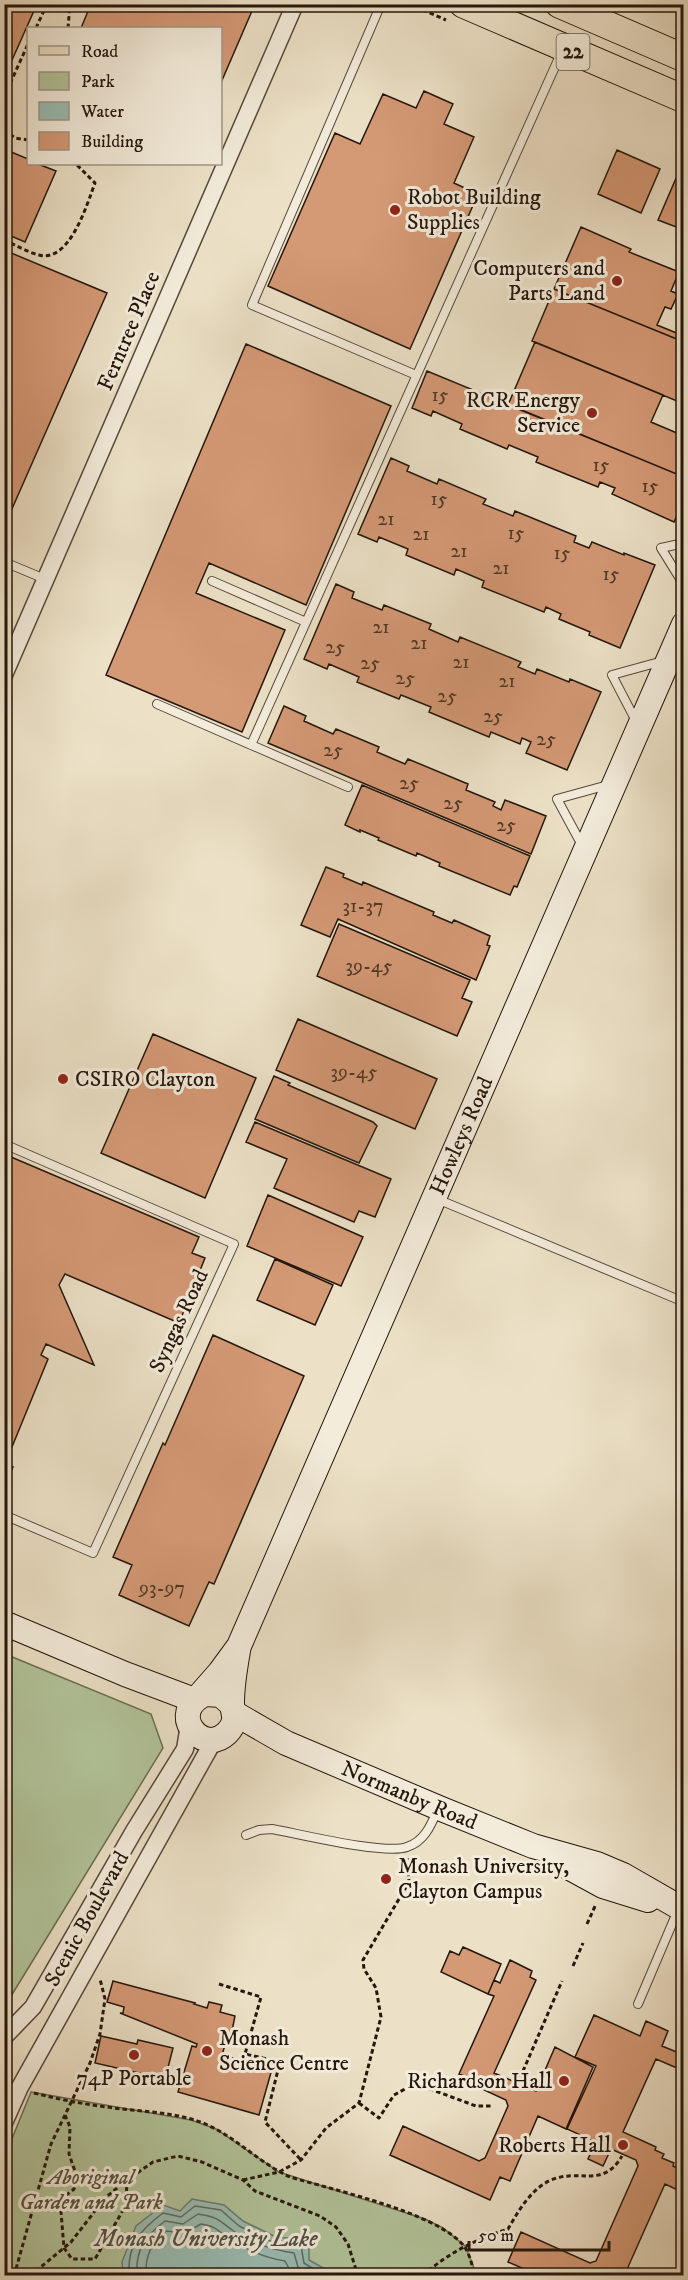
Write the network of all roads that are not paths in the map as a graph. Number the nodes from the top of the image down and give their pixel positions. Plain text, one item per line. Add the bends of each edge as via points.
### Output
1 (295, 4) edge
2 (381, 4) edge
3 (463, 4) edge
4 (559, 4) edge
5 (563, 47) junction
6 (684, 58) edge
7 (684, 99) edge
8 (416, 375) junction
9 (684, 543) edge
10 (4, 562) edge
11 (45, 579) junction
12 (212, 581) dead end
13 (684, 585) edge
14 (306, 622) junction
15 (684, 624) edge
16 (668, 660) junction
17 (4, 675) edge
18 (157, 704) dead end
19 (639, 726) junction
20 (251, 745) junction
21 (614, 784) junction
22 (348, 788) dead end
23 (585, 850) junction
24 (4, 1144) edge
25 (434, 1197) junction
26 (684, 1302) edge
27 (4, 1515) edge
28 (4, 1623) edge
29 (239, 1646) junction
30 (233, 1709) junction
31 (192, 1710) junction
32 (215, 1739) junction
33 (286, 1743) junction
34 (439, 1808) junction
35 (246, 1835) dead end
36 (102, 1887) junction
37 (124, 1899) junction
38 (681, 1909) edge
39 (638, 2004) dead end
40 (4, 2037) edge
41 (4, 2123) edge

1 - 11 street, Ferntree Place
2 - 8 lane via 252,305
3 - 5 main road, 22
4 - 6 main road, 22
5 - 7 main road, 22
5 - 8 lane
8 - 14 lane
9 - 13 lane via 661,548
10 - 11 lane
11 - 17 street, Ferntree Place
12 - 14 lane
14 - 20 lane
15 - 16 street, Howleys Road
16 - 19 street, Howleys Road
16 - 19 lane via 612,675
18 - 20 lane
19 - 21 street, Howleys Road
20 - 22 lane
21 - 23 street, Howleys Road
21 - 23 lane via 557,799
23 - 25 street, Howleys Road
24 - 27 lane, Syngas Road via 234,1244 93,1553
25 - 26 lane
25 - 29 street, Howleys Road
28 - 31 street via 125,1674
29 - 30 street, Howleys Road
29 - 31 street, Howleys Road
30 - 31 street via 228,1700 213,1693
30 - 32 street via 234,1722 228,1733
30 - 33 street, Normanby Road
31 - 32 street via 200,1737
31 - 36 street, Scenic Boulevard via 185,1749
32 - 33 street, Normanby Road
32 - 37 street, Scenic Boulevard
33 - 34 street, Normanby Road
34 - 35 lane via 428,1832 406,1848 381,1848 272,1829
34 - 38 street, Normanby Road via 533,1846 603,1886
36 - 37 street
36 - 40 street, Scenic Boulevard via 33,2007
37 - 41 street, Scenic Boulevard
38 - 39 lane

